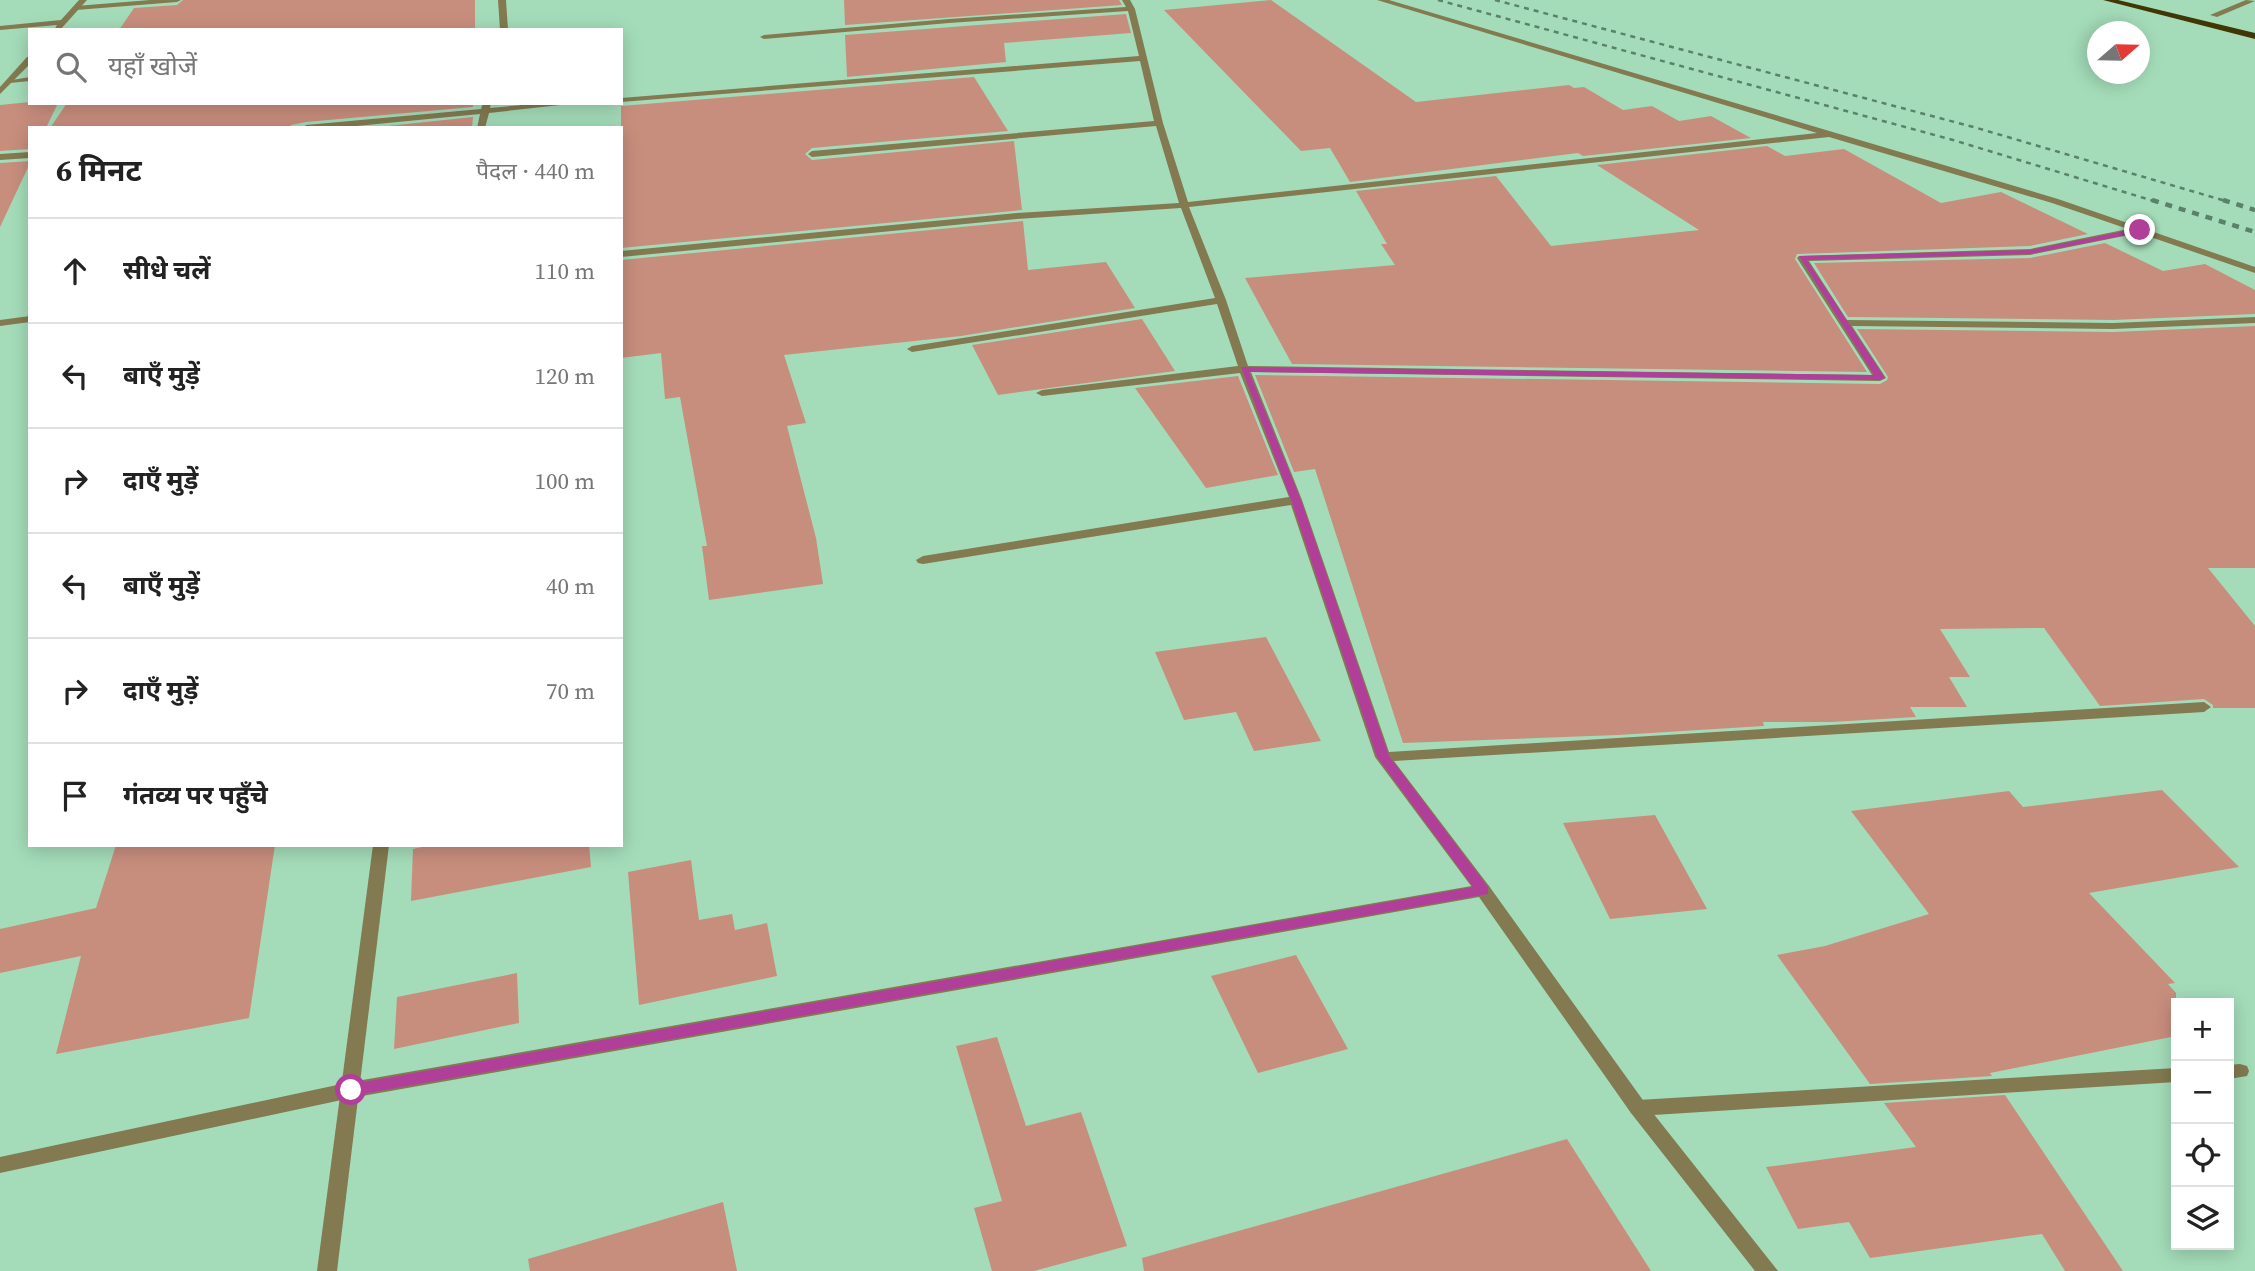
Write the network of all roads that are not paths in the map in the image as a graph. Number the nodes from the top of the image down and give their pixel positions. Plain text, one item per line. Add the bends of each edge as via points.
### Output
1 (83, 0) edge
2 (177, 0) edge
3 (502, 0) edge
4 (1381, 0) edge
5 (2107, 0) edge
6 (2153, 0) edge
7 (2252, 0) edge
8 (1128, 4) edge
9 (76, 8) junction
10 (2214, 15) junction
11 (63, 22) junction
12 (2255, 25) edge
13 (0, 28) edge
14 (58, 28) edge
15 (504, 28) edge
16 (2255, 36) edge
17 (764, 37) dead end
18 (1144, 58) junction
19 (28, 61) edge
20 (28, 79) edge
21 (5, 81) edge
22 (0, 92) edge
23 (623, 100) edge
24 (530, 105) edge
25 (486, 107) edge
26 (1159, 123) junction
27 (323, 126) edge
28 (481, 126) edge
29 (1829, 134) junction
30 (812, 154) dead end
31 (28, 155) edge
32 (0, 158) edge
33 (1184, 205) junction
34 (2140, 230) junction
35 (623, 254) edge
36 (2255, 270) edge
37 (1221, 300) junction
38 (28, 319) edge
39 (2255, 320) edge
40 (0, 323) edge
41 (1846, 323) junction
42 (912, 349) dead end
43 (1244, 369) junction
44 (1042, 393) dead end
45 (1296, 500) junction
46 (923, 560) dead end
47 (2204, 707) dead end
48 (1383, 757) junction
49 (381, 847) edge
50 (1483, 890) junction
51 (2171, 1075) edge
52 (351, 1090) junction
53 (1638, 1108) junction
54 (0, 1165) edge
55 (327, 1271) edge
56 (1768, 1271) edge

1 - 9 street
2 - 9 street
3 - 15 street
4 - 29 street
5 - 16 main road
6 - 10 main road
7 - 10 street
8 - 17 street
8 - 18 street
9 - 11 street
10 - 12 main road
11 - 13 street
11 - 14 street
18 - 23 street
18 - 26 street
19 - 21 street
20 - 21 street
21 - 22 street
24 - 25 street
25 - 27 street
25 - 28 street
26 - 30 street
26 - 33 street
29 - 33 street
29 - 34 street
31 - 32 street
33 - 35 street via 1017,216
33 - 37 street
34 - 36 street
34 - 41 street via 2030,252 1802,258
37 - 42 street
37 - 43 street
38 - 40 street
39 - 41 street via 2113,326
41 - 43 street via 1880,378
43 - 44 street
43 - 45 street
45 - 46 street
45 - 48 street
47 - 48 street
48 - 50 street
49 - 52 street
50 - 52 street
50 - 53 street
51 - 53 street
52 - 54 street
52 - 55 street
53 - 56 street

